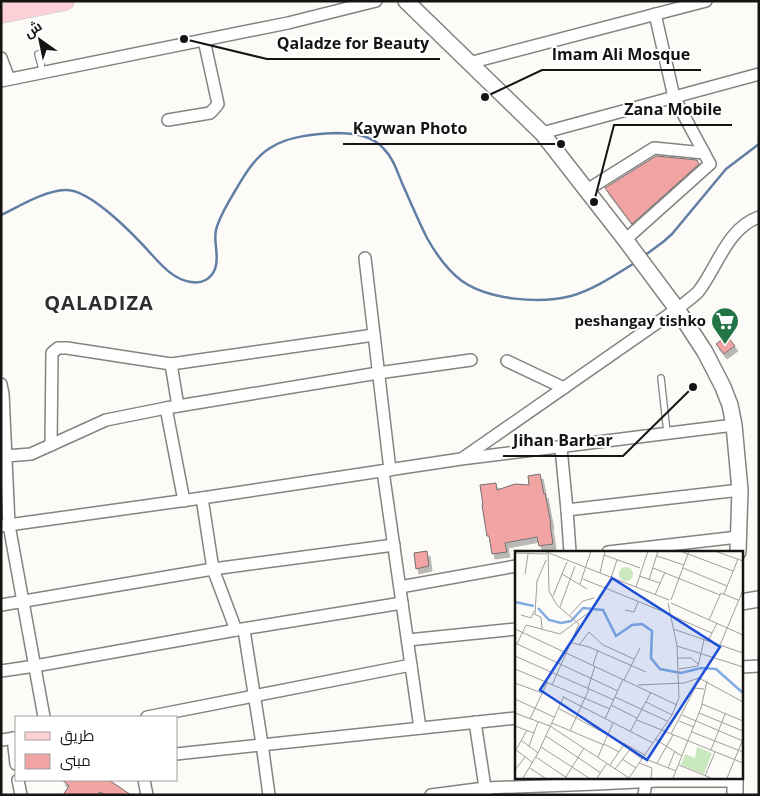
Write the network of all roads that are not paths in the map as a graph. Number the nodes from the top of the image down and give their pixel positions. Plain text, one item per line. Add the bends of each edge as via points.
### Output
1 (11, 1) edge
2 (65, 1) edge
3 (376, 1) edge
4 (706, 1) edge
5 (409, 2) edge
6 (1, 3) edge
7 (682, 4) edge
8 (1, 14) edge
9 (655, 14) junction
10 (204, 40) junction
11 (38, 54) dead end
12 (1, 58) edge
13 (469, 63) junction
14 (43, 73) junction
15 (759, 74) edge
16 (5, 80) edge
17 (674, 97) junction
18 (168, 120) dead end
19 (542, 133) junction
20 (704, 153) junction
21 (587, 190) junction
22 (759, 217) edge
23 (626, 242) junction
24 (365, 258) dead end
25 (676, 309) junction
26 (374, 335) junction
27 (471, 360) dead end
28 (507, 361) dead end
29 (171, 364) junction
30 (378, 373) junction
31 (661, 378) dead end
32 (1, 384) edge
33 (564, 388) junction
34 (178, 406) junction
35 (166, 408) junction
36 (734, 424) junction
37 (667, 432) junction
38 (51, 445) junction
39 (561, 448) junction
40 (6, 456) junction
41 (461, 459) junction
42 (386, 470) junction
43 (740, 490) junction
44 (202, 498) junction
45 (184, 501) junction
46 (568, 510) junction
47 (5, 525) edge
48 (394, 545) junction
49 (738, 545) edge
50 (570, 551) edge
51 (627, 551) edge
52 (515, 566) edge
53 (213, 569) junction
54 (400, 587) junction
55 (759, 598) edge
56 (22, 602) junction
57 (742, 602) edge
58 (402, 603) junction
59 (1, 605) edge
60 (515, 628) edge
61 (240, 630) junction
62 (408, 640) junction
63 (411, 665) junction
64 (35, 666) junction
65 (759, 666) edge
66 (742, 667) edge
67 (1, 671) edge
68 (254, 696) junction
69 (44, 716) edge
70 (153, 716) edge
71 (515, 718) edge
72 (475, 722) junction
73 (420, 728) junction
74 (10, 739) edge
75 (262, 744) junction
76 (178, 754) edge
77 (15, 760) edge
78 (654, 780) edge
79 (18, 781) edge
80 (144, 781) edge
81 (735, 784) edge
82 (597, 790) edge
83 (486, 792) edge
84 (21, 795) edge
85 (147, 795) edge
86 (268, 795) edge
87 (431, 795) edge
88 (644, 795) edge

1 - 6 main road
2 - 8 main road
3 - 10 street
4 - 7 street
5 - 13 street
7 - 9 street
9 - 13 street
9 - 17 street
10 - 14 street
10 - 18 street via 218,104 210,113
11 - 14 lane
12 - 16 street
13 - 19 street
14 - 16 street
15 - 17 street
17 - 19 street
17 - 20 street
19 - 21 street
20 - 21 street via 654,148
20 - 23 street via 710,164
21 - 23 street
22 - 25 street via 734,235 697,292
23 - 25 street
24 - 26 street
25 - 33 street
25 - 36 street via 715,370 730,405
26 - 29 street
26 - 30 street
27 - 30 street
28 - 33 street
29 - 34 street
29 - 38 street via 58,348 52,353
30 - 34 street
30 - 42 street
31 - 37 lane
32 - 40 street
33 - 41 street
34 - 35 street
35 - 38 street via 106,420
35 - 45 street
36 - 37 street
36 - 43 street
37 - 39 street
38 - 40 street via 31,454
39 - 41 street
39 - 46 street
40 - 47 street
41 - 42 street
42 - 44 street
42 - 48 street
43 - 46 street
43 - 49 street
44 - 45 street
44 - 53 street
45 - 47 street
46 - 50 street
47 - 56 street
48 - 53 street
48 - 54 street
49 - 51 street
52 - 54 street
53 - 56 street
53 - 61 street
54 - 58 street
55 - 57 street
56 - 59 street
56 - 64 street
58 - 61 street
58 - 62 street
60 - 62 street
61 - 64 street
61 - 68 street
62 - 63 street
63 - 68 street
63 - 73 street
64 - 67 street
64 - 69 street
65 - 66 street
68 - 70 street
68 - 75 street
71 - 72 street
72 - 73 street
72 - 83 street
73 - 75 street
74 - 77 street
75 - 76 street
75 - 86 street
78 - 81 street
78 - 82 street
78 - 88 street
79 - 84 street
80 - 85 street
82 - 83 street
83 - 87 street

